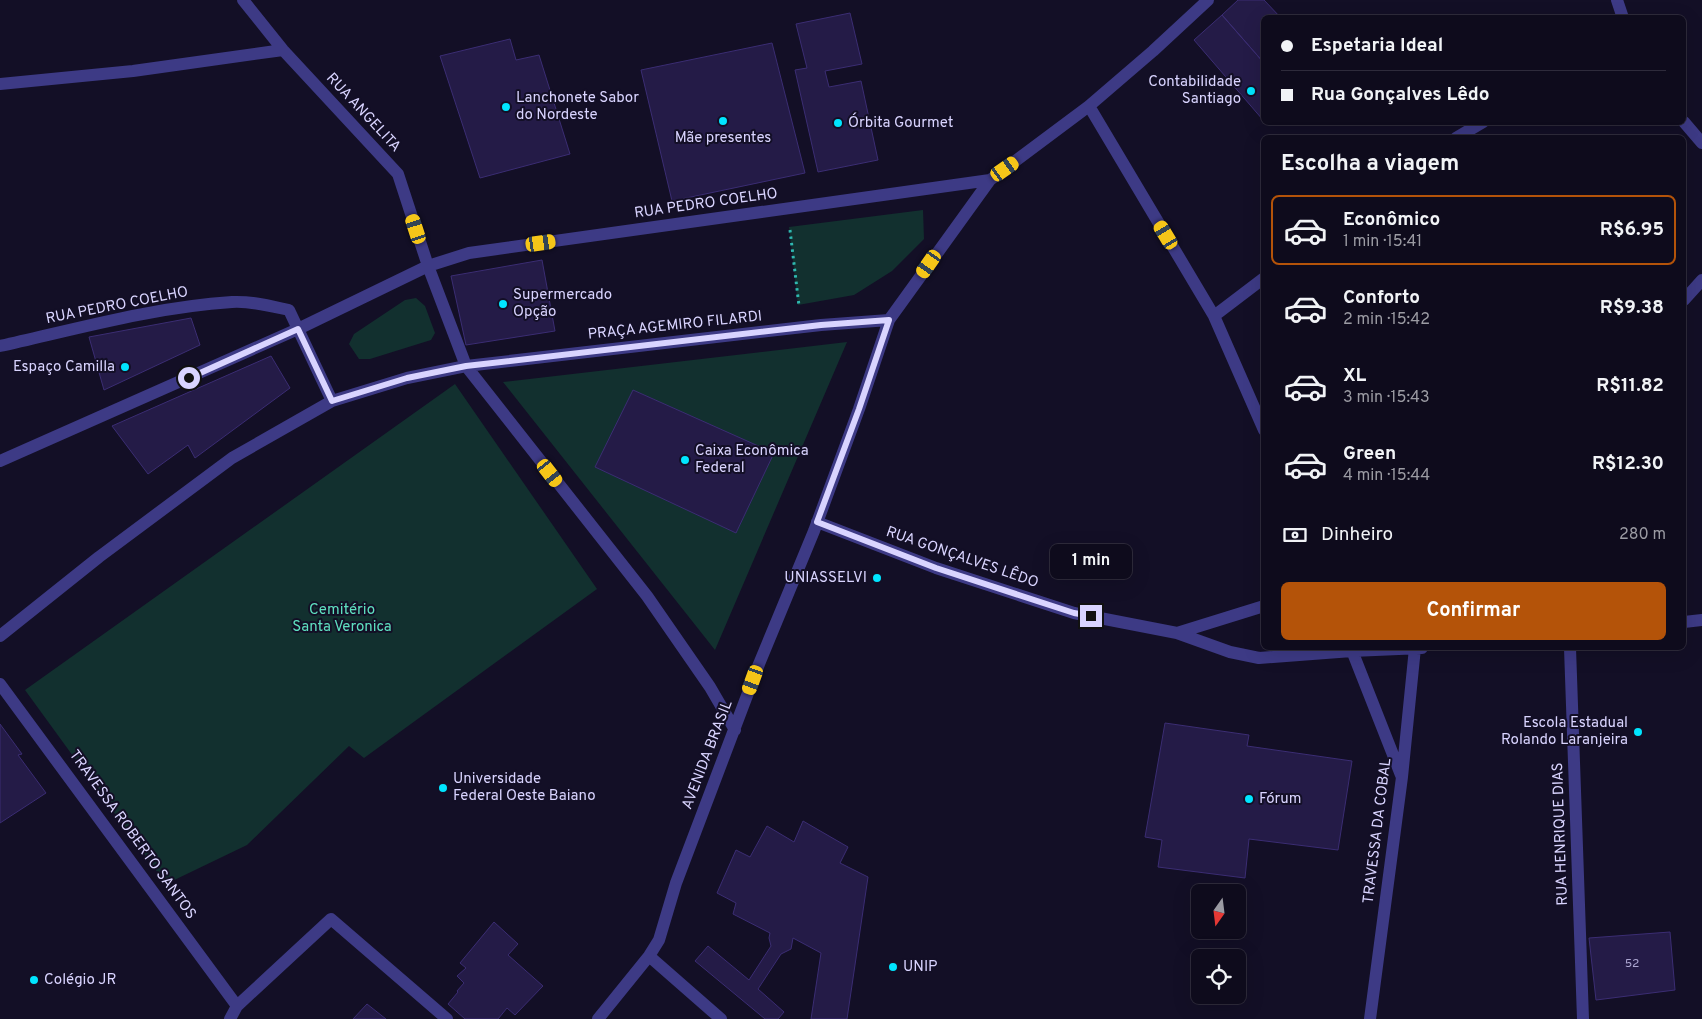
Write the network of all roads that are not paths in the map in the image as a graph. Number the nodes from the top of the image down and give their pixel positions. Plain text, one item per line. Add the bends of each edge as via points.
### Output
1 (243, 0) edge
2 (1208, 0) edge
3 (1617, 0) edge
4 (1622, 15) edge
5 (283, 50) junction
6 (0, 84) edge
7 (1089, 106) junction
8 (1686, 124) edge
9 (1478, 125) edge
10 (1461, 135) edge
11 (1702, 143) edge
12 (990, 180) junction
13 (428, 266) junction
14 (1261, 280) edge
15 (1702, 280) edge
16 (1686, 298) edge
17 (1214, 316) junction
18 (889, 320) junction
19 (298, 329) junction
20 (0, 346) edge
21 (466, 366) junction
22 (332, 401) junction
23 (1261, 423) edge
24 (0, 461) edge
25 (817, 522) junction
26 (1261, 607) edge
27 (1702, 620) edge
28 (1686, 622) edge
29 (1177, 633) junction
30 (0, 636) edge
31 (1342, 650) edge
32 (1352, 650) edge
33 (1417, 650) edge
34 (1570, 650) edge
35 (0, 684) edge
36 (735, 730) junction
37 (1402, 777) junction
38 (649, 956) junction
39 (237, 1006) junction
40 (230, 1019) edge
41 (447, 1019) edge
42 (598, 1019) edge
43 (721, 1019) edge
44 (1370, 1019) edge
45 (1583, 1019) edge

1 - 5 street, RUA ANGELITA
2 - 7 street
3 - 4 street
5 - 6 street via 133,71
5 - 13 street, RUA ANGELITA via 398,174
7 - 12 street
7 - 17 street
8 - 11 street
9 - 10 street
12 - 13 street, RUA PEDRO COELHO via 469,253
12 - 18 street, AVENIDA BRASIL
13 - 19 street, RUA PEDRO COELHO
13 - 21 street, RUA ANGELITA
14 - 17 street
15 - 16 street
17 - 23 street
18 - 21 street, PRAÇA AGEMIRO FILARDI
18 - 25 street, AVENIDA BRASIL
19 - 20 street, RUA PEDRO COELHO via 289,310 233,302 152,312
19 - 22 street, RUA PEDRO COELHO
19 - 24 street, RUA PEDRO COELHO
21 - 22 street, PRAÇA AGEMIRO FILARDI via 407,378
21 - 36 street, RUA ANGELITA via 647,596 710,687
22 - 30 street, PRAÇA AGEMIRO FILARDI via 232,458
25 - 29 street, RUA GONÇALVES LÊDO via 936,568 1074,613
25 - 36 street, AVENIDA BRASIL
26 - 29 street
27 - 28 street
29 - 31 street, RUA GONÇALVES LÊDO via 1230,652 1259,658
32 - 37 street
33 - 37 street, TRAVESSA DA COBAL
34 - 45 street, RUA HENRIQUE DIAS
35 - 39 street, TRAVESSA ROBERTO SANTOS
36 - 38 street, AVENIDA BRASIL via 676,883 659,940
37 - 44 street, TRAVESSA DA COBAL
38 - 42 street, AVENIDA BRASIL
38 - 43 street
39 - 40 street
39 - 41 street via 331,919

